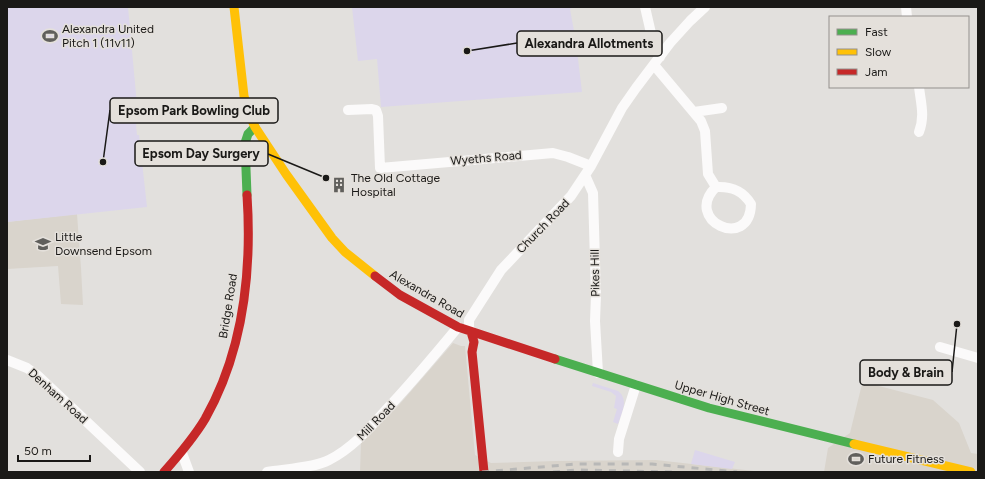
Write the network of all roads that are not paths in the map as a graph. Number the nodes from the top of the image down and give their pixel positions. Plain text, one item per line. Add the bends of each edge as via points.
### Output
1 (234, 7) edge
2 (644, 7) edge
3 (705, 7) edge
4 (657, 61) junction
5 (918, 88) edge
6 (722, 108) dead end
7 (348, 110) dead end
8 (694, 112) junction
9 (256, 127) junction
10 (919, 132) dead end
11 (588, 171) junction
12 (716, 187) junction
13 (458, 327) junction
14 (471, 332) junction
15 (940, 347) dead end
16 (978, 358) edge
17 (7, 360) edge
18 (598, 373) junction
19 (636, 385) junction
20 (618, 452) dead end
21 (182, 453) junction
22 (140, 472) edge
23 (164, 472) edge
24 (188, 472) edge
25 (266, 472) edge
26 (484, 472) edge
27 (971, 472) edge

1 - 9 main road, Alexandra Road via 244,96
2 - 4 street
3 - 4 street, Church Road via 670,43
4 - 8 street
4 - 11 street, Church Road via 622,108
5 - 10 street via 923,111
6 - 8 street
7 - 11 street, Wyeths Road via 376,110 380,168 557,153 568,157
8 - 12 street via 705,131 708,174
9 - 13 main road, Alexandra Road via 314,213 345,252 400,295
9 - 21 main road, Bridge Road via 248,134 245,143 248,231 242,315 220,392
11 - 14 street, Church Road via 571,196 501,270 469,320
11 - 18 street, Pikes Hill via 593,193
12 - 12 street via 734,188 751,204 746,222 739,227 722,227 715,224 710,217 707,210 708,199
13 - 14 main road, Alexandra Road
13 - 25 street, Mill Road via 397,398 347,449 328,461 315,465
14 - 18 main road, Upper High Street
14 - 26 main road, Church Road via 474,342 472,352
15 - 16 street
17 - 22 street, Denham Road via 27,368 37,376
18 - 19 main road, Upper High Street
19 - 20 street via 619,439
19 - 27 main road, Upper High Street via 758,421
21 - 23 main road, Bridge Road
21 - 24 street

